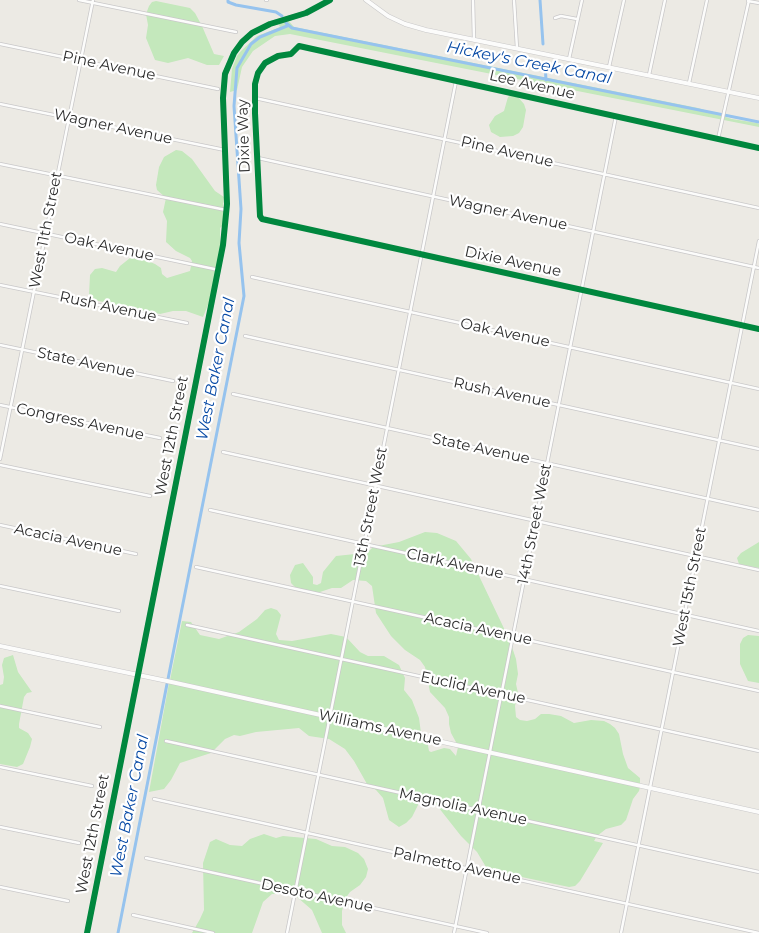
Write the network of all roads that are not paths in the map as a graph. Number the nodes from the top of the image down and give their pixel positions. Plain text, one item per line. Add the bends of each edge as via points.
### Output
1 (79, 0) edge
2 (330, 0) edge
3 (366, 0) edge
4 (473, 0) edge
5 (514, 0) edge
6 (582, 0) edge
7 (624, 0) edge
8 (665, 0) edge
9 (707, 0) edge
10 (92, 1) edge
11 (748, 1) edge
12 (759, 3) edge
13 (555, 18) dead end
14 (578, 19) junction
15 (236, 32) dead end
16 (474, 40) junction
17 (0, 44) edge
18 (299, 46) joint
19 (517, 49) junction
20 (569, 59) junction
21 (80, 61) junction
22 (609, 67) junction
23 (649, 75) junction
24 (456, 81) junction
25 (688, 84) junction
26 (218, 89) dead end
27 (728, 92) junction
28 (255, 98) junction
29 (759, 98) edge
30 (0, 104) edge
31 (616, 116) junction
32 (69, 118) junction
33 (444, 138) junction
34 (718, 139) junction
35 (759, 148) edge
36 (225, 150) junction
37 (258, 158) junction
38 (0, 164) edge
39 (605, 174) junction
40 (57, 176) junction
41 (432, 196) junction
42 (759, 208) edge
43 (227, 210) junction
44 (262, 219) joint
45 (0, 224) edge
46 (593, 232) junction
47 (46, 234) junction
48 (759, 240) edge
49 (421, 254) junction
50 (754, 267) junction
51 (759, 268) edge
52 (219, 270) junction
53 (252, 277) dead end
54 (0, 285) edge
55 (582, 290) junction
56 (34, 292) junction
57 (409, 312) junction
58 (187, 323) dead end
59 (742, 325) junction
60 (759, 329) edge
61 (245, 336) dead end
62 (0, 345) edge
63 (570, 348) junction
64 (22, 350) junction
65 (398, 370) junction
66 (173, 381) dead end
67 (730, 383) junction
68 (759, 389) edge
69 (233, 394) dead end
70 (0, 405) edge
71 (558, 405) junction
72 (10, 407) junction
73 (386, 428) junction
74 (160, 438) dead end
75 (719, 440) junction
76 (759, 449) edge
77 (223, 452) dead end
78 (0, 459) edge
79 (547, 463) junction
80 (0, 465) edge
81 (375, 485) junction
82 (150, 496) dead end
83 (707, 498) junction
84 (210, 510) dead end
85 (759, 510) edge
86 (535, 521) junction
87 (0, 526) edge
88 (363, 543) junction
89 (136, 554) dead end
90 (696, 556) junction
91 (196, 567) dead end
92 (759, 570) edge
93 (524, 579) junction
94 (0, 586) edge
95 (352, 601) junction
96 (119, 610) dead end
97 (684, 614) junction
98 (187, 625) dead end
99 (759, 631) edge
100 (512, 636) junction
101 (0, 646) edge
102 (340, 659) junction
103 (673, 672) junction
104 (137, 675) junction
105 (759, 691) edge
106 (501, 694) junction
107 (0, 706) edge
108 (329, 717) junction
109 (100, 727) dead end
110 (661, 730) junction
111 (166, 741) dead end
112 (759, 751) edge
113 (489, 752) junction
114 (0, 766) edge
115 (317, 775) junction
116 (92, 786) dead end
117 (650, 788) junction
118 (154, 799) dead end
119 (478, 810) junction
120 (759, 812) edge
121 (0, 827) edge
122 (306, 833) junction
123 (79, 843) dead end
124 (638, 846) junction
125 (146, 858) dead end
126 (467, 868) junction
127 (759, 872) edge
128 (0, 887) edge
129 (295, 891) junction
130 (68, 901) dead end
131 (627, 904) junction
132 (133, 916) dead end
133 (455, 926) junction
134 (86, 933) edge
135 (213, 933) edge
136 (287, 933) edge
137 (454, 933) edge
138 (488, 933) edge
139 (622, 933) edge
140 (759, 933) edge

1 - 10 street
2 - 36 street, West 12th Street via 306,13 258,30 234,53 224,82
3 - 16 street via 380,12 405,24
4 - 16 street
5 - 19 street
6 - 14 street
7 - 22 street
8 - 23 street
9 - 25 street
10 - 15 street
10 - 21 street, West 11th Street
11 - 12 street
11 - 27 street
13 - 14 street
14 - 20 street
16 - 19 street
17 - 21 street, Pine Avenue
18 - 24 street, Lee Avenue
18 - 28 street, Dixie Way via 291,54 273,58 263,66 257,76
19 - 20 street
20 - 22 street
21 - 26 street, Pine Avenue
21 - 32 street, West 11th Street
22 - 23 street
23 - 25 street
24 - 31 street, Lee Avenue
24 - 33 street, 13th Street West
25 - 27 street
27 - 29 street
27 - 34 street
28 - 33 street, Pine Avenue
28 - 37 street, Dixie Way
30 - 32 street, Wagner Avenue
31 - 34 street, Lee Avenue
31 - 39 street, 14th Street West
32 - 36 street, Wagner Avenue
32 - 40 street, West 11th Street
33 - 39 street, Pine Avenue
33 - 41 street, 13th Street West
34 - 35 street, Lee Avenue
36 - 43 street, West 12th Street
37 - 41 street, Wagner Avenue
37 - 44 street, Dixie Way
38 - 40 street
39 - 42 street, Pine Avenue
39 - 46 street, 14th Street West
40 - 43 street
40 - 47 street, West 11th Street
41 - 46 street, Wagner Avenue
41 - 49 street, 13th Street West
43 - 52 street, West 12th Street
44 - 49 street, Dixie Avenue
45 - 47 street, Oak Avenue
46 - 50 street, Wagner Avenue
46 - 55 street, 14th Street West
47 - 52 street, Oak Avenue
47 - 56 street, West 11th Street
48 - 50 street, West 15th Street
49 - 55 street, Dixie Avenue
49 - 57 street, 13th Street West
50 - 51 street, Wagner Avenue
50 - 59 street, West 15th Street
52 - 104 street, West 12th Street
53 - 57 street, Oak Avenue
54 - 56 street, Rush Avenue
55 - 59 street, Dixie Avenue
55 - 63 street, 14th Street West
56 - 58 street, Rush Avenue
56 - 64 street, West 11th Street
57 - 63 street, Oak Avenue
57 - 65 street, 13th Street West
59 - 60 street, Dixie Avenue
59 - 67 street, West 15th Street
61 - 65 street, Rush Avenue
62 - 64 street, State Avenue
63 - 67 street, Oak Avenue
63 - 71 street, 14th Street West
64 - 66 street, State Avenue
64 - 72 street, West 11th Street
65 - 71 street, Rush Avenue
65 - 73 street, 13th Street West
67 - 68 street, Oak Avenue
67 - 75 street, West 15th Street
69 - 73 street, State Avenue
70 - 72 street, Congress Avenue
71 - 75 street, Rush Avenue
71 - 79 street, 14th Street West
72 - 74 street, Congress Avenue
72 - 78 street, West 11th Street
73 - 79 street, State Avenue
73 - 81 street, 13th Street West
75 - 76 street, Rush Avenue
75 - 83 street, West 15th Street
77 - 81 street
79 - 83 street, State Avenue
79 - 86 street, 14th Street West
80 - 82 street
81 - 86 street
81 - 88 street, 13th Street West
83 - 85 street, State Avenue
83 - 90 street, West 15th Street
84 - 88 street, Clark Avenue
86 - 90 street
86 - 93 street, 14th Street West
87 - 89 street, Acacia Avenue
88 - 93 street, Clark Avenue
88 - 95 street, 13th Street West
90 - 92 street
90 - 97 street, West 15th Street
91 - 95 street, Acacia Avenue
93 - 97 street, Clark Avenue
93 - 100 street, 14th Street West
94 - 96 street
95 - 100 street, Acacia Avenue
95 - 102 street, 13th Street West
97 - 99 street, Clark Avenue
97 - 103 street, West 15th Street
98 - 102 street, Euclid Avenue
100 - 103 street, Acacia Avenue
100 - 106 street, 14th Street West
101 - 104 street, Williams Avenue
102 - 106 street, Euclid Avenue
102 - 108 street, 13th Street West
103 - 105 street, Acacia Avenue
103 - 110 street, West 15th Street
104 - 108 street, Williams Avenue
104 - 134 street, West 12th Street
106 - 110 street, Euclid Avenue
106 - 113 street, 14th Street West
107 - 109 street
108 - 113 street, Williams Avenue
108 - 115 street, 13th Street West
110 - 112 street, Euclid Avenue
110 - 117 street, West 15th Street
111 - 115 street, Magnolia Avenue
113 - 117 street, Williams Avenue
113 - 119 street, 14th Street West
114 - 116 street
115 - 119 street, Magnolia Avenue
115 - 122 street, 13th Street West
117 - 120 street, Williams Avenue
117 - 124 street, West 15th Street
118 - 122 street, Palmetto Avenue
119 - 124 street, Magnolia Avenue
119 - 126 street, 14th Street West
121 - 123 street
122 - 126 street, Palmetto Avenue
122 - 129 street, 13th Street West
124 - 127 street, Magnolia Avenue
124 - 131 street, West 15th Street
125 - 129 street, Desoto Avenue
126 - 131 street, Palmetto Avenue
126 - 133 street, 14th Street West
128 - 130 street
129 - 133 street, Desoto Avenue
129 - 136 street, 13th Street West
131 - 139 street, West 15th Street
131 - 140 street, Palmetto Avenue
132 - 135 street
133 - 137 street, 14th Street West
133 - 138 street, Desoto Avenue

